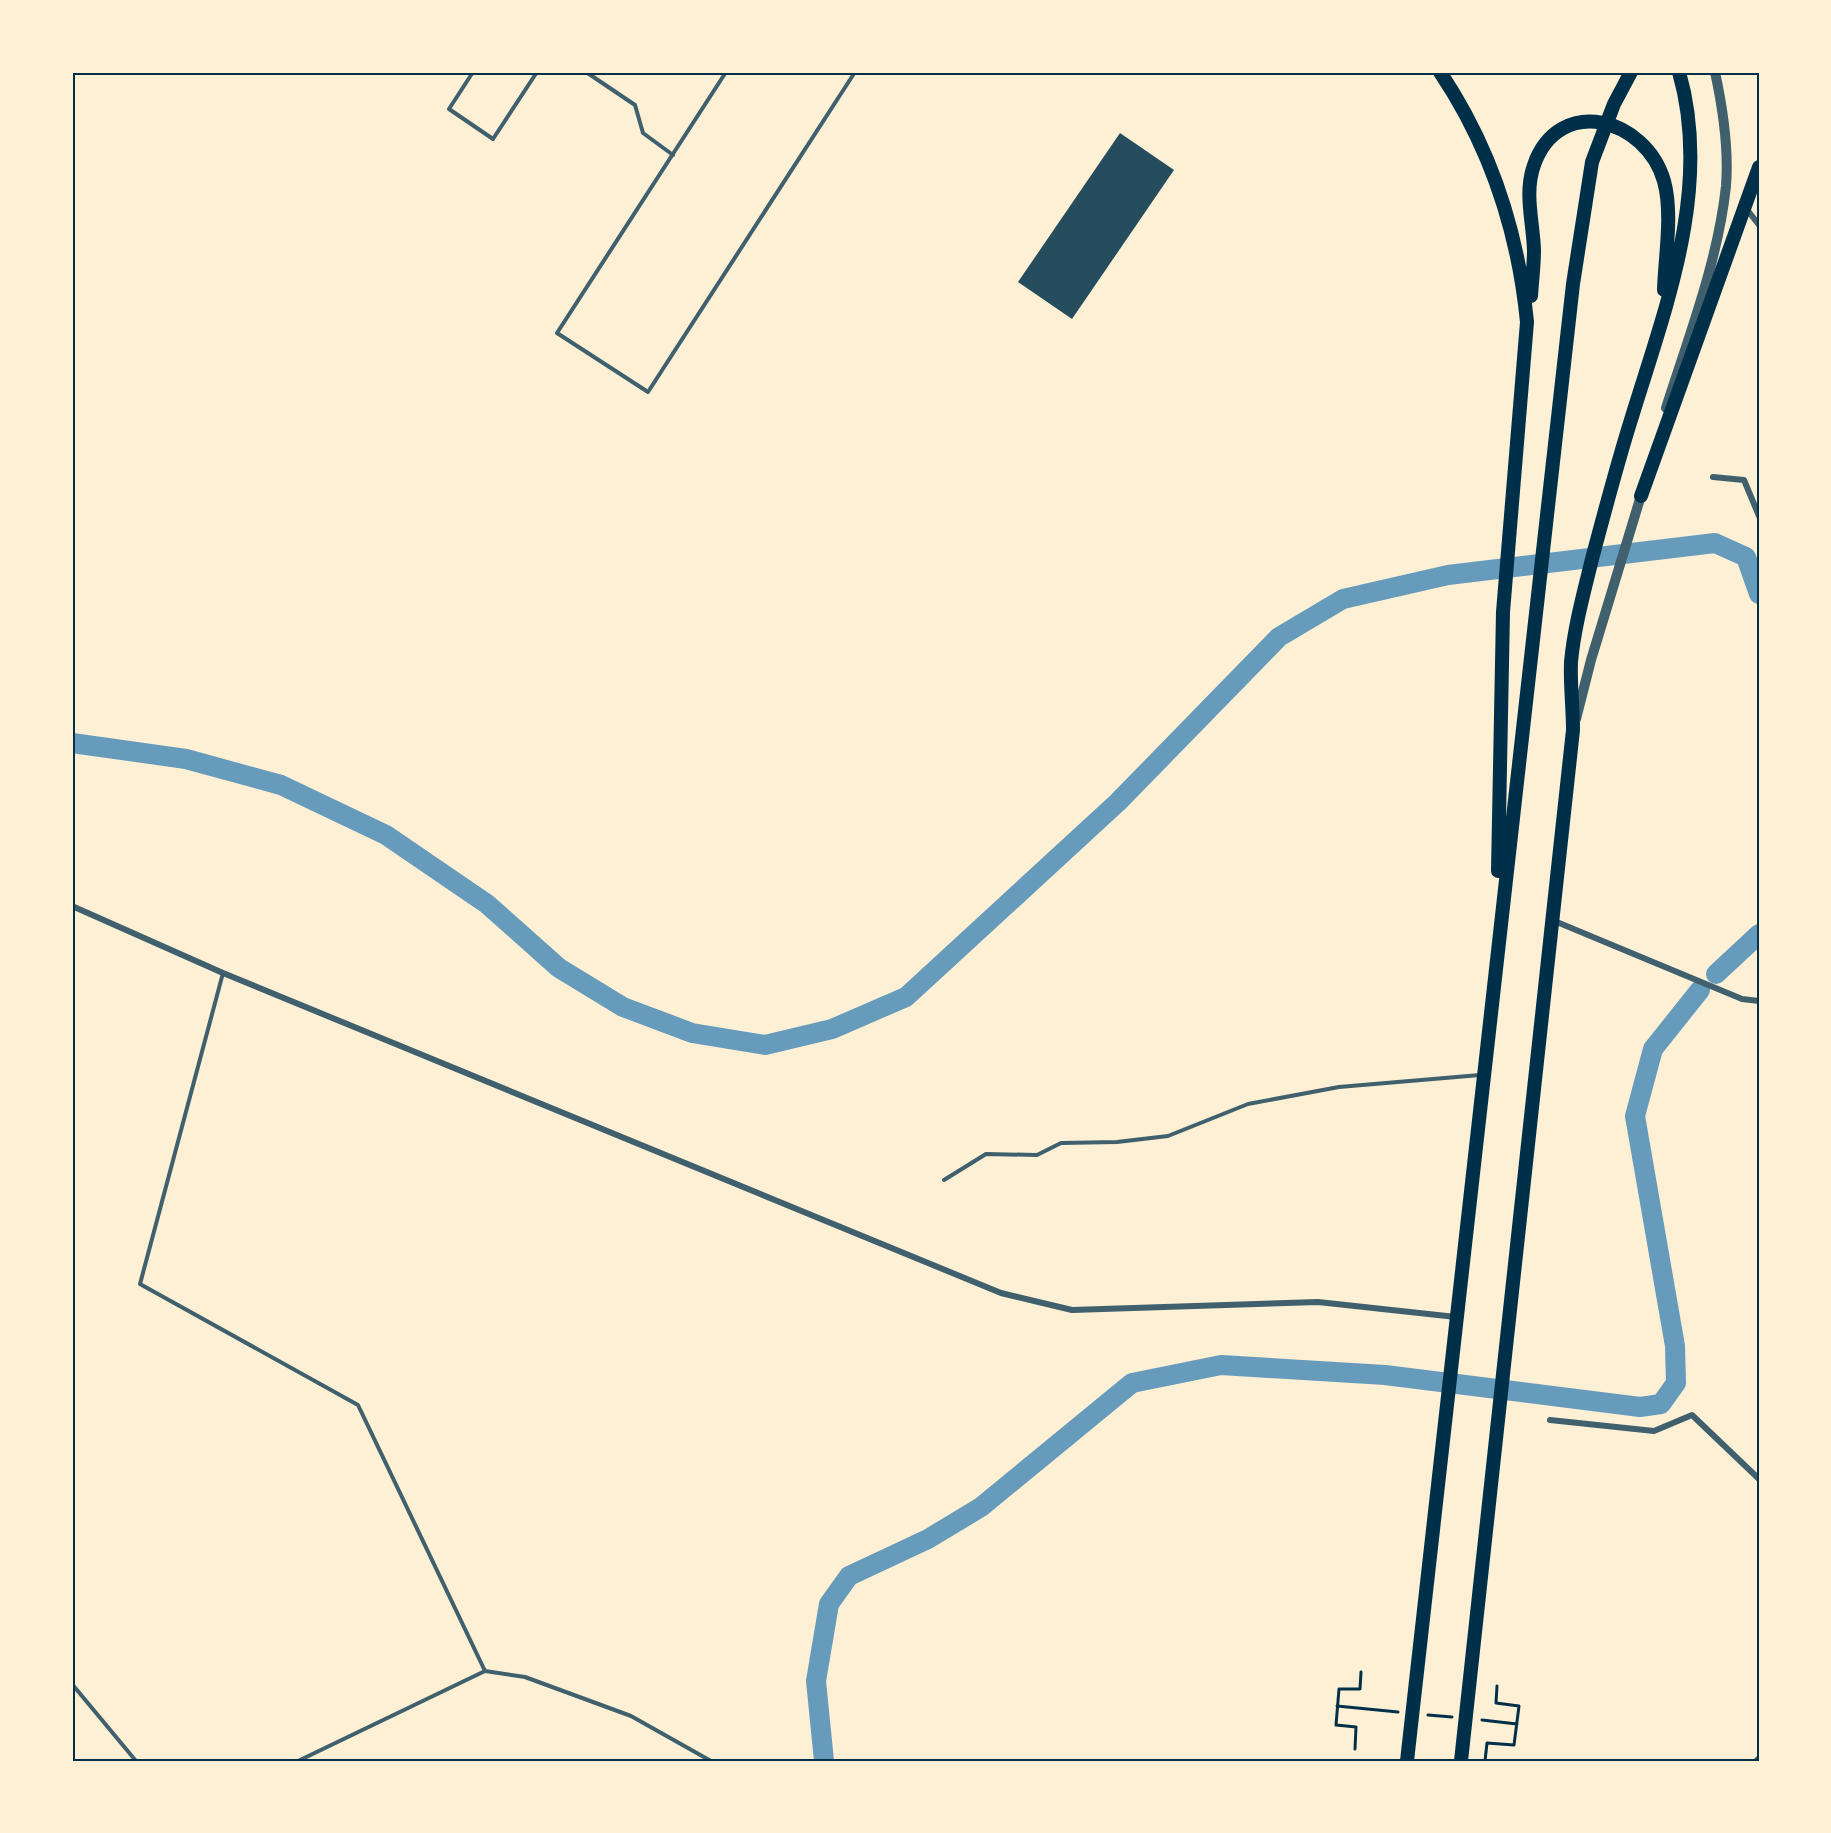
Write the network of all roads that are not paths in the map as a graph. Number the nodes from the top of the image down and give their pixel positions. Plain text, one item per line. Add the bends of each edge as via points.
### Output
1 (473, 72) edge
2 (537, 72) edge
3 (586, 72) edge
4 (726, 72) edge
5 (855, 72) edge
6 (1440, 72) edge
7 (1631, 72) edge
8 (1679, 72) edge
9 (1715, 72) edge
10 (673, 154) junction
11 (1759, 167) edge
12 (1743, 205) junction
13 (1759, 225) edge
14 (1663, 316) junction
15 (1527, 322) junction
16 (1713, 477) dead end
17 (1641, 496) junction
18 (1759, 516) edge
19 (1573, 730) junction
20 (72, 906) edge
21 (1552, 920) junction
22 (1496, 966) junction
23 (223, 974) junction
24 (1759, 1001) edge
25 (1484, 1075) junction
26 (945, 1180) dead end
27 (1456, 1317) junction
28 (1550, 1420) dead end
29 (1759, 1479) edge
30 (484, 1671) junction
31 (72, 1684) edge
32 (1759, 1758) edge
33 (136, 1761) edge
34 (298, 1761) edge
35 (711, 1761) edge
36 (1407, 1761) edge
37 (1461, 1761) edge
38 (1756, 1761) edge

1 - 2 lane via 448,109 493,139
3 - 10 lane via 635,105 643,133
4 - 10 lane
5 - 10 lane via 648,392 557,333
6 - 15 highway via 1463,106 1504,202 1523,277
7 - 22 highway via 1602,133 1586,194
8 - 14 highway via 1688,116 1691,183
9 - 17 street via 1725,142 1726,185 1719,226
11 - 12 highway
12 - 13 street
12 - 17 highway
14 - 15 highway via 1666,204 1658,165 1629,133 1589,121 1561,129 1534,164 1528,197 1534,251
14 - 19 highway via 1584,593 1571,662
15 - 22 highway via 1503,612
16 - 18 street via 1744,480
17 - 19 street
19 - 21 highway
20 - 23 street
21 - 24 street via 1742,999
21 - 37 highway
22 - 25 highway
23 - 27 street via 1001,1293 1072,1310 1318,1302
23 - 30 lane via 140,1284 358,1405
25 - 26 lane via 1340,1087 1248,1104 1168,1136 1061,1143 1037,1155 986,1154
25 - 27 highway
27 - 36 highway
28 - 29 street via 1653,1431 1692,1415
30 - 34 lane
30 - 35 lane via 525,1677 631,1716
31 - 33 lane
32 - 38 street

